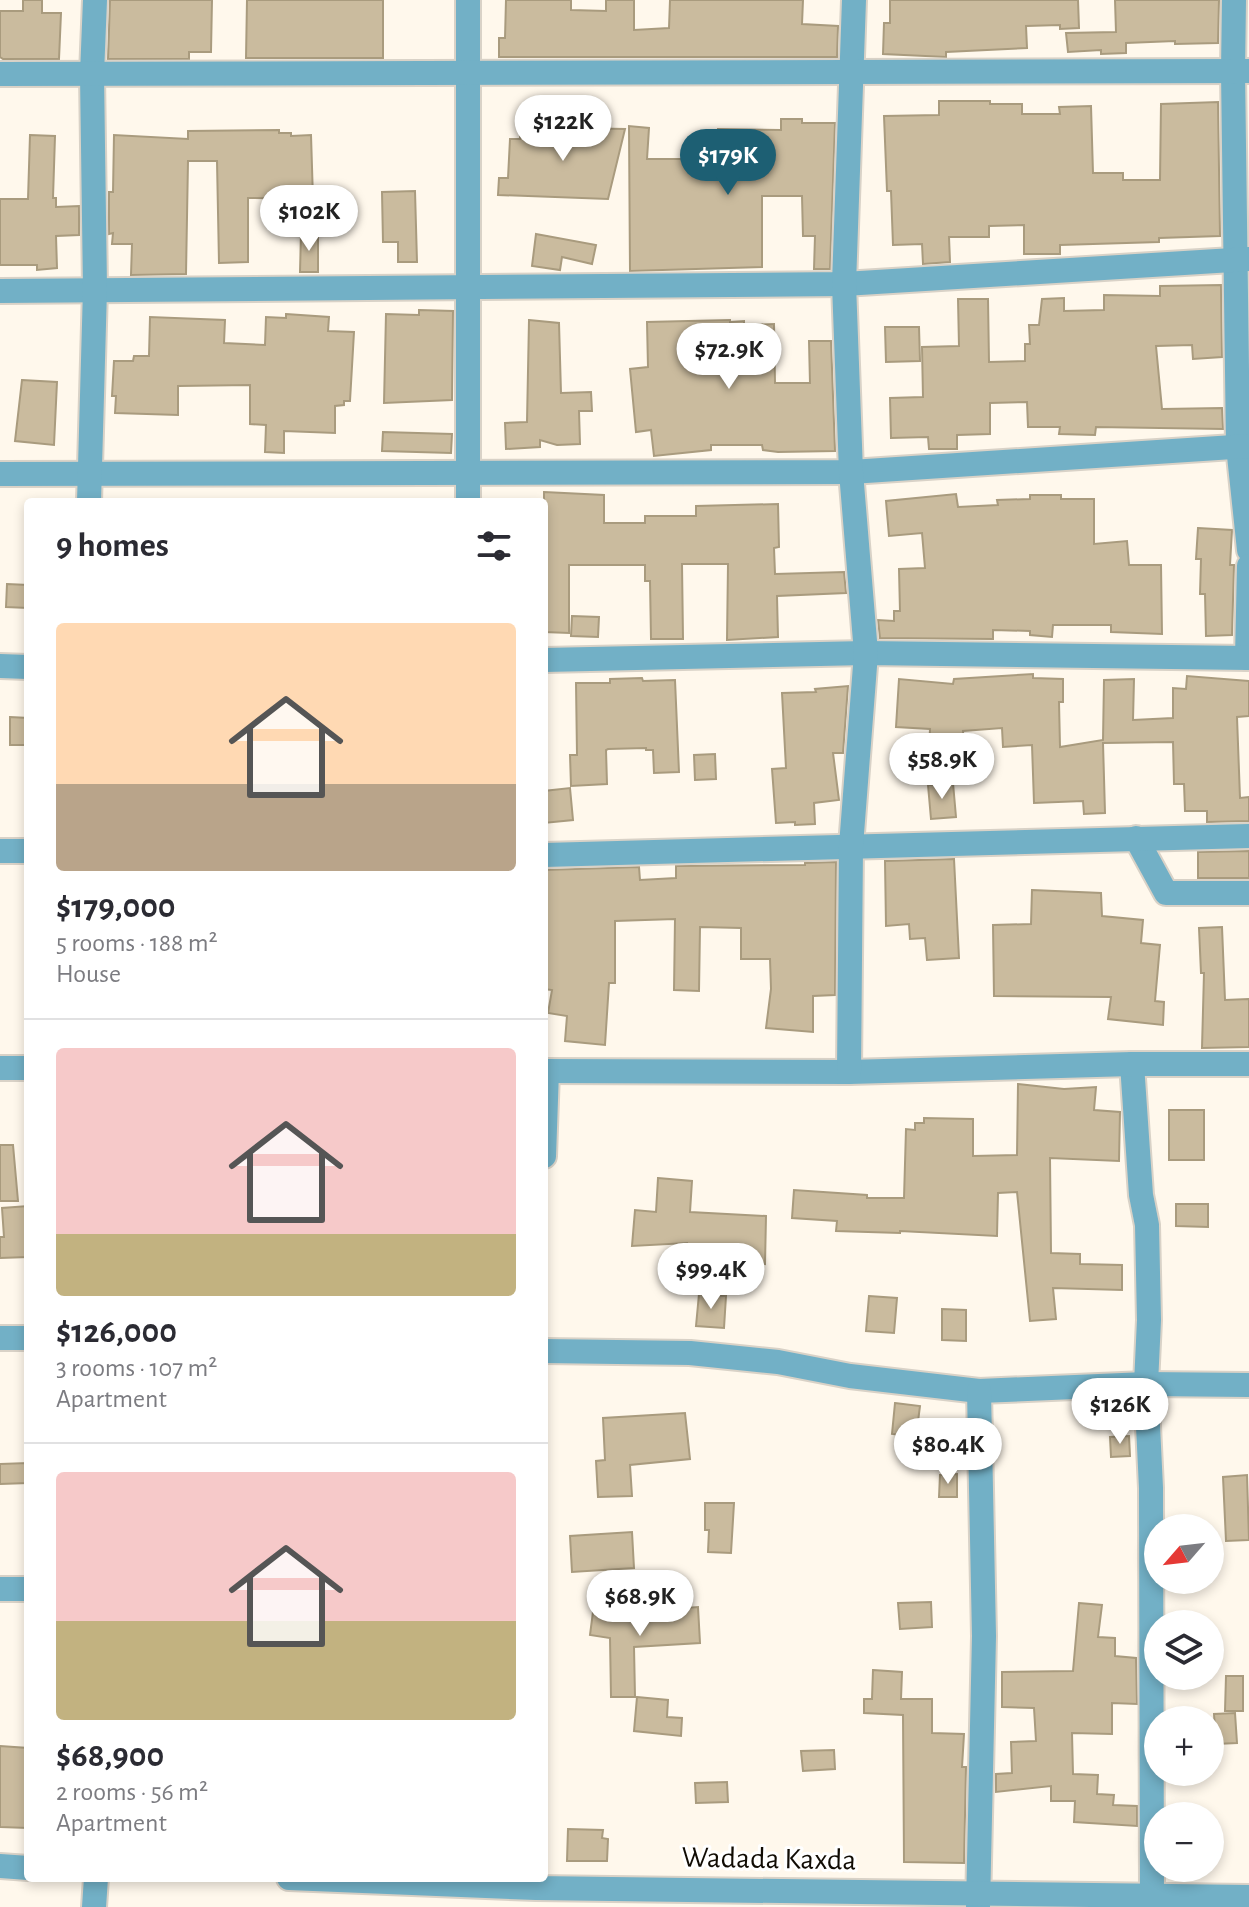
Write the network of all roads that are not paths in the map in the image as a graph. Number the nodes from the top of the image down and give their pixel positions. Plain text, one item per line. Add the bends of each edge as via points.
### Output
1 (95, 0) edge
2 (468, 0) edge
3 (854, 0) edge
4 (1234, 0) edge
5 (1241, 71) edge
6 (851, 72) junction
7 (469, 73) junction
8 (0, 74) edge
9 (92, 74) junction
10 (1242, 259) edge
11 (844, 284) junction
12 (468, 287) junction
13 (95, 289) junction
14 (0, 291) edge
15 (1244, 446) edge
16 (851, 472) junction
17 (0, 474) edge
18 (90, 474) junction
19 (466, 474) junction
20 (89, 498) edge
21 (468, 498) edge
22 (1249, 550) edge
23 (1249, 566) edge
24 (866, 653) junction
25 (1248, 658) edge
26 (548, 660) edge
27 (0, 666) edge
28 (24, 667) edge
29 (1249, 836) edge
30 (1136, 838) junction
31 (851, 846) junction
32 (0, 851) edge
33 (24, 851) edge
34 (548, 855) edge
35 (1249, 893) edge
36 (1132, 1064) junction
37 (1249, 1064) edge
38 (0, 1068) edge
39 (24, 1068) edge
40 (548, 1071) edge
41 (849, 1072) junction
42 (0, 1338) edge
43 (24, 1338) edge
44 (548, 1351) edge
45 (1146, 1384) junction
46 (1249, 1385) edge
47 (979, 1391) junction
48 (0, 1589) edge
49 (24, 1589) edge
50 (0, 1866) edge
51 (24, 1868) edge
52 (96, 1882) edge
53 (365, 1882) edge
54 (536, 1891) edge
55 (1152, 1896) junction
56 (1249, 1897) edge
57 (978, 1900) edge
58 (1177, 1902) edge
59 (94, 1907) edge

1 - 9 street
2 - 7 street
3 - 6 street
4 - 5 street
5 - 6 street
5 - 10 street
6 - 7 street
6 - 11 street
7 - 9 street
7 - 12 street
8 - 9 street
9 - 13 street
10 - 11 street
10 - 15 street
11 - 12 street
11 - 16 street
12 - 13 street
12 - 19 street
13 - 14 street
13 - 18 street
15 - 16 street
15 - 22 street
16 - 19 street
16 - 24 street
17 - 18 street
18 - 19 street
18 - 20 street
19 - 21 street
23 - 25 street
24 - 25 street
24 - 26 street
24 - 31 street
27 - 28 street
29 - 30 street
30 - 31 street
30 - 35 street via 1166,893
31 - 34 street
31 - 41 street
32 - 33 street
36 - 37 street
36 - 41 street
36 - 45 street via 1147,1225
38 - 39 street
40 - 41 street
42 - 43 street
44 - 47 street via 690,1353
45 - 46 street
45 - 47 street
45 - 55 street
47 - 57 street via 984,1636
48 - 49 street
50 - 51 street
52 - 59 street
53 - 54 street, Wadada Kaxda
54 - 57 street, Wadada Kaxda
55 - 57 street, Wadada Kaxda
55 - 58 street, Wadada Kaxda
56 - 58 street, Wadada Kaxda

